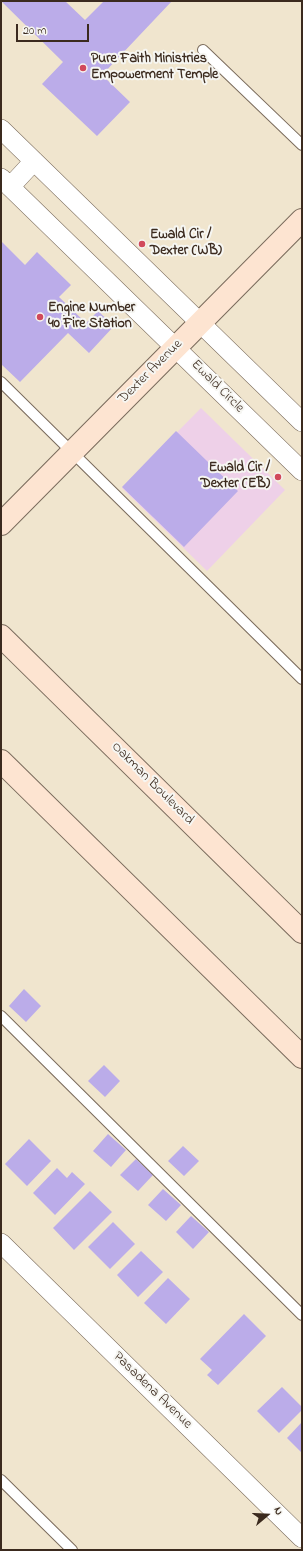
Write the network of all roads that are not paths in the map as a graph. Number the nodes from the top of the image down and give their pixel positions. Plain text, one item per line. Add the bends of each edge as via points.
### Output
1 (203, 50) dead end
2 (1, 129) edge
3 (302, 145) edge
4 (34, 161) junction
5 (6, 182) edge
6 (302, 220) edge
7 (200, 322) junction
8 (176, 347) junction
9 (1, 382) edge
10 (302, 422) edge
11 (72, 452) junction
12 (302, 471) edge
13 (1, 524) edge
14 (1, 636) edge
15 (302, 679) edge
16 (1, 761) edge
17 (302, 932) edge
18 (1, 1016) edge
19 (302, 1057) edge
20 (1, 1243) edge
21 (302, 1315) edge
22 (1, 1480) edge
23 (302, 1538) edge
24 (72, 1550) edge

1 - 3 lane
2 - 4 street
4 - 5 street, Ewald Circle
4 - 7 street
5 - 8 street, Ewald Circle
6 - 7 street, Dexter Avenue
7 - 8 street, Dexter Avenue
7 - 10 street
8 - 11 street, Dexter Avenue
8 - 12 street, Ewald Circle
9 - 11 lane
11 - 13 street, Dexter Avenue
11 - 15 lane
14 - 17 street, Oakman Boulevard
16 - 19 street
18 - 21 lane
20 - 23 street, Pasadena Avenue
22 - 24 lane

